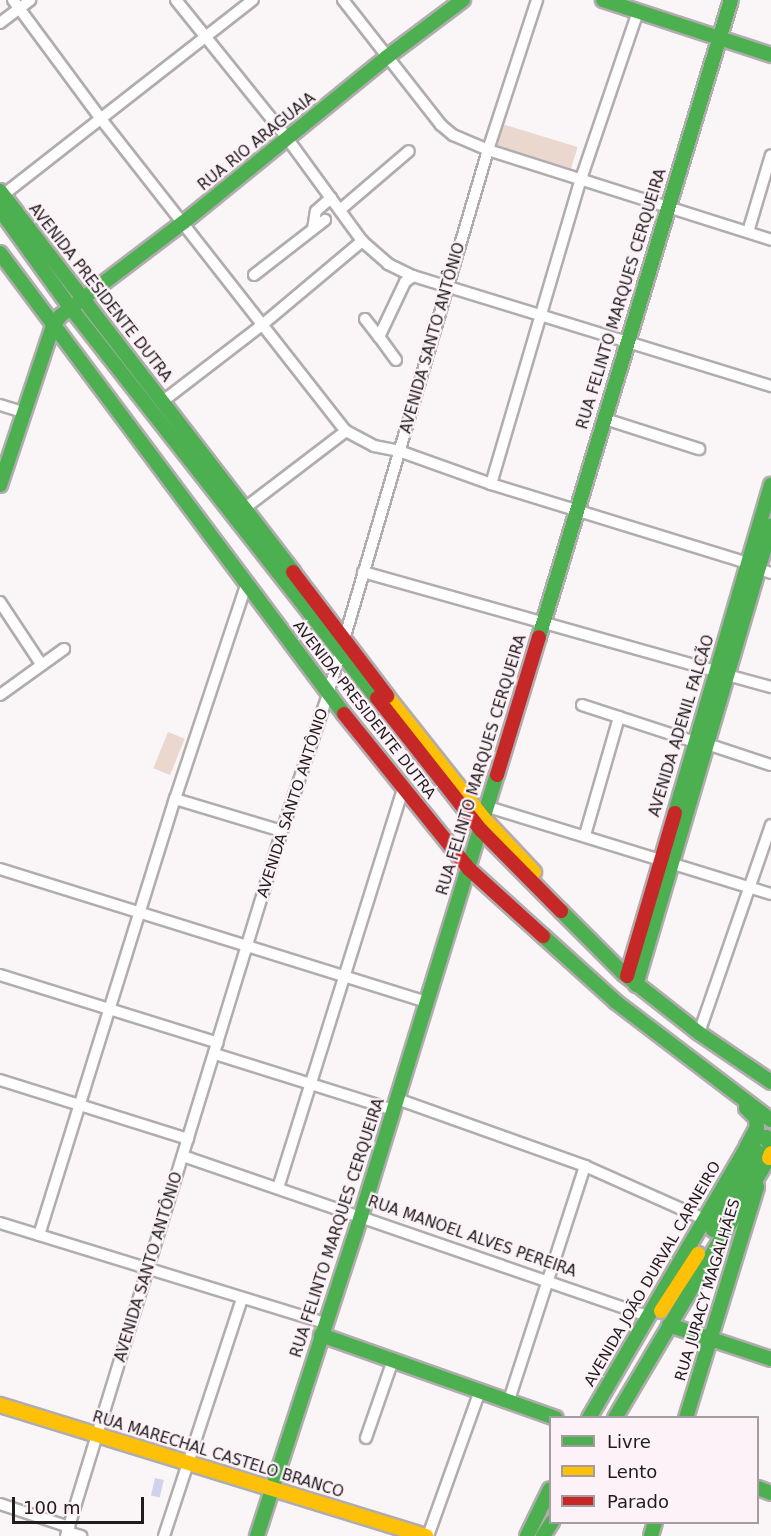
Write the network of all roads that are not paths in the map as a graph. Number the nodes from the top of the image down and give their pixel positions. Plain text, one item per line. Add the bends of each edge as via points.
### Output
1 (30, 0) edge
2 (177, 0) edge
3 (253, 0) edge
4 (344, 0) edge
5 (463, 0) edge
6 (537, 0) edge
7 (603, 0) edge
8 (730, 0) edge
9 (16, 4) edge
10 (638, 12) junction
11 (0, 23) edge
12 (204, 37) junction
13 (718, 38) junction
14 (771, 56) edge
15 (387, 57) junction
16 (101, 119) junction
17 (287, 138) junction
18 (488, 150) junction
19 (409, 151) dead end
20 (771, 155) edge
21 (581, 179) junction
22 (2, 193) edge
23 (331, 198) junction
24 (667, 205) junction
25 (340, 209) junction
26 (0, 210) edge
27 (325, 220) dead end
28 (184, 222) junction
29 (17, 223) junction
30 (313, 229) junction
31 (748, 232) junction
32 (771, 240) edge
33 (362, 241) junction
34 (0, 253) edge
35 (254, 275) dead end
36 (413, 276) junction
37 (448, 287) junction
38 (83, 296) junction
39 (70, 307) junction
40 (540, 315) junction
41 (365, 319) dead end
42 (262, 325) junction
43 (53, 326) junction
44 (379, 338) junction
45 (628, 341) junction
46 (128, 355) junction
47 (396, 360) dead end
48 (114, 363) junction
49 (771, 386) edge
50 (163, 401) junction
51 (0, 405) edge
52 (22, 412) junction
53 (605, 419) junction
54 (346, 431) junction
55 (699, 449) dead end
56 (399, 451) junction
57 (202, 465) junction
58 (491, 484) junction
59 (0, 485) edge
60 (771, 485) edge
61 (768, 505) edge
62 (576, 509) junction
63 (240, 512) junction
64 (771, 525) edge
65 (759, 568) edge
66 (363, 572) junction
67 (247, 582) junction
68 (0, 602) edge
69 (542, 622) junction
70 (341, 646) junction
71 (64, 649) dead end
72 (41, 664) junction
73 (722, 673) junction
74 (771, 687) edge
75 (328, 694) junction
76 (0, 695) edge
77 (582, 705) dead end
78 (619, 717) junction
79 (701, 743) junction
80 (771, 765) edge
81 (403, 790) junction
82 (175, 799) junction
83 (485, 818) junction
84 (771, 825) edge
85 (282, 831) junction
86 (585, 835) junction
87 (665, 860) junction
88 (0, 869) edge
89 (469, 869) junction
90 (749, 888) junction
91 (771, 894) edge
92 (140, 912) junction
93 (248, 947) junction
94 (0, 975) edge
95 (346, 977) junction
96 (629, 978) junction
97 (428, 1002) junction
98 (109, 1009) junction
99 (699, 1033) junction
100 (218, 1043) junction
101 (215, 1054) junction
102 (765, 1076) edge
103 (0, 1080) edge
104 (312, 1085) junction
105 (737, 1097) junction
106 (771, 1097) edge
107 (80, 1104) junction
108 (395, 1105) junction
109 (771, 1120) edge
110 (188, 1139) junction
111 (763, 1153) edge
112 (183, 1156) junction
113 (585, 1166) junction
114 (761, 1173) junction
115 (278, 1188) junction
116 (361, 1216) junction
117 (704, 1219) junction
118 (0, 1223) edge
119 (39, 1235) junction
120 (148, 1269) junction
121 (548, 1280) junction
122 (672, 1295) junction
123 (242, 1299) junction
124 (647, 1316) junction
125 (669, 1325) junction
126 (323, 1329) junction
127 (711, 1338) junction
128 (627, 1353) junction
129 (771, 1359) edge
130 (393, 1360) junction
131 (646, 1362) junction
132 (480, 1391) junction
133 (509, 1400) junction
134 (0, 1405) edge
135 (551, 1416) edge
136 (590, 1416) edge
137 (616, 1416) edge
138 (687, 1416) edge
139 (97, 1436) junction
140 (366, 1438) dead end
141 (188, 1465) junction
142 (272, 1490) junction
143 (549, 1491) edge
144 (0, 1504) edge
145 (67, 1532) edge
146 (527, 1533) edge
147 (81, 1536) edge
148 (166, 1536) edge
149 (257, 1536) edge
150 (427, 1536) edge

1 - 9 street
2 - 12 street
3 - 12 street
4 - 15 street
5 - 15 main road, RUA RIO ARAGUAIA
6 - 18 street, AVENIDA SANTO ANTÔNIO
7 - 10 main road
8 - 13 main road, RUA FELINTO MARQUES CERQUEIRA
9 - 11 street
9 - 16 street
10 - 13 main road
10 - 21 street
12 - 16 street
12 - 17 street
13 - 14 main road
13 - 24 main road, RUA FELINTO MARQUES CERQUEIRA
15 - 17 main road, RUA RIO ARAGUAIA
15 - 18 street via 441,125 468,144
16 - 22 street
16 - 28 street
17 - 23 street
17 - 28 main road, RUA RIO ARAGUAIA
18 - 21 street
18 - 37 street, AVENIDA SANTO ANTÔNIO
19 - 25 street
20 - 31 street
21 - 24 street
21 - 40 street
22 - 29 main road, AVENIDA PRESIDENTE DUTRA
23 - 25 street
23 - 30 street via 316,211
24 - 31 street
24 - 45 main road, RUA FELINTO MARQUES CERQUEIRA
25 - 33 street
26 - 29 main road, AVENIDA PRESIDENTE DUTRA
27 - 30 street
28 - 38 main road, RUA RIO ARAGUAIA
28 - 42 street
29 - 38 main road, AVENIDA PRESIDENTE DUTRA
29 - 39 main road, AVENIDA PRESIDENTE DUTRA
30 - 35 street
31 - 32 street
33 - 36 street via 388,264
33 - 42 street
34 - 43 main road, AVENIDA PRESIDENTE DUTRA
36 - 37 street
36 - 44 street via 405,282
37 - 40 street
37 - 56 street, AVENIDA SANTO ANTÔNIO
38 - 39 main road, RUA RIO ARAGUAIA
38 - 46 main road, AVENIDA PRESIDENTE DUTRA
39 - 43 main road, RUA RIO ARAGUAIA
39 - 48 main road, AVENIDA PRESIDENTE DUTRA
40 - 45 street
40 - 58 street
41 - 44 street
42 - 50 street
42 - 54 street
43 - 52 main road
43 - 67 main road, AVENIDA PRESIDENTE DUTRA
44 - 47 street
45 - 49 street
45 - 53 main road, RUA FELINTO MARQUES CERQUEIRA
46 - 48 main road
46 - 50 main road, AVENIDA PRESIDENTE DUTRA
48 - 57 main road, AVENIDA PRESIDENTE DUTRA
50 - 57 main road, AVENIDA PRESIDENTE DUTRA
51 - 52 street
52 - 59 main road
53 - 55 street
53 - 62 main road, RUA FELINTO MARQUES CERQUEIRA
54 - 56 street via 374,446
54 - 63 street
56 - 58 street
56 - 66 street, AVENIDA SANTO ANTÔNIO
57 - 63 main road, AVENIDA PRESIDENTE DUTRA
58 - 62 street
60 - 61 main road, AVENIDA ADENIL FALCÃO
61 - 65 main road, AVENIDA ADENIL FALCÃO
62 - 65 street
62 - 69 main road, RUA FELINTO MARQUES CERQUEIRA
63 - 70 main road, AVENIDA PRESIDENTE DUTRA
64 - 65 main road, AVENIDA ADENIL FALCÃO
65 - 73 main road, AVENIDA ADENIL FALCÃO
66 - 69 street
66 - 70 street, AVENIDA SANTO ANTÔNIO
67 - 75 main road, AVENIDA PRESIDENTE DUTRA
67 - 82 street
68 - 72 street
69 - 73 street
69 - 83 main road, RUA FELINTO MARQUES CERQUEIRA
70 - 75 street, AVENIDA SANTO ANTÔNIO
70 - 83 main road, AVENIDA PRESIDENTE DUTRA
71 - 72 street
72 - 76 street
73 - 74 street
73 - 79 main road, AVENIDA ADENIL FALCÃO
75 - 81 main road, AVENIDA PRESIDENTE DUTRA
75 - 85 street, AVENIDA SANTO ANTÔNIO
77 - 78 street
78 - 79 street
78 - 86 street
79 - 80 street
79 - 87 main road, AVENIDA ADENIL FALCÃO
81 - 89 main road, AVENIDA PRESIDENTE DUTRA
81 - 95 street
82 - 85 street
82 - 92 street
83 - 86 street
83 - 89 main road, RUA FELINTO MARQUES CERQUEIRA
83 - 96 main road, AVENIDA PRESIDENTE DUTRA
84 - 90 street
85 - 93 street, AVENIDA SANTO ANTÔNIO
86 - 87 street
87 - 90 street
87 - 96 main road, AVENIDA ADENIL FALCÃO
88 - 92 street
89 - 97 main road, RUA FELINTO MARQUES CERQUEIRA
89 - 105 main road, AVENIDA PRESIDENTE DUTRA via 616,1002
90 - 91 street
90 - 99 street
92 - 93 street
92 - 98 street
93 - 95 street
93 - 100 street, AVENIDA SANTO ANTÔNIO
94 - 98 street
95 - 97 street
95 - 104 street
96 - 99 main road, AVENIDA PRESIDENTE DUTRA
97 - 108 main road, RUA FELINTO MARQUES CERQUEIRA
98 - 100 street
98 - 107 street
99 - 102 main road, AVENIDA PRESIDENTE DUTRA
100 - 101 street, AVENIDA SANTO ANTÔNIO
101 - 104 street
101 - 110 street, AVENIDA SANTO ANTÔNIO
102 - 106 main road
103 - 107 street
104 - 108 street
104 - 115 street
105 - 109 main road, AVENIDA PRESIDENTE DUTRA
105 - 111 main road via 756,1118
107 - 110 street
107 - 119 street
108 - 113 street
108 - 116 main road, RUA FELINTO MARQUES CERQUEIRA
110 - 112 street, AVENIDA SANTO ANTÔNIO
111 - 114 main road
111 - 117 main road, AVENIDA JOÃO DURVAL CARNEIRO
111 - 122 main road
112 - 115 street, RUA MANOEL ALVES PEREIRA
112 - 120 street, AVENIDA SANTO ANTÔNIO
113 - 117 street
113 - 121 street
114 - 125 main road
114 - 127 main road, RUA JURACY MAGALHÃES
115 - 116 street, RUA MANOEL ALVES PEREIRA
116 - 121 street, RUA MANOEL ALVES PEREIRA
116 - 126 main road, RUA FELINTO MARQUES CERQUEIRA
117 - 124 main road, AVENIDA JOÃO DURVAL CARNEIRO
118 - 119 street
119 - 120 street
120 - 123 street
120 - 139 street, AVENIDA SANTO ANTÔNIO
121 - 124 street, RUA MANOEL ALVES PEREIRA
121 - 133 street
122 - 128 main road
122 - 131 main road
123 - 126 street
123 - 141 street
124 - 128 main road, AVENIDA JOÃO DURVAL CARNEIRO
125 - 127 main road
125 - 131 main road
126 - 130 main road
126 - 142 main road, RUA FELINTO MARQUES CERQUEIRA
127 - 129 main road
127 - 138 main road, RUA JURACY MAGALHÃES
128 - 136 main road, AVENIDA JOÃO DURVAL CARNEIRO
130 - 132 main road
130 - 140 street
131 - 137 main road
132 - 133 main road
132 - 150 street
133 - 135 main road
134 - 139 main road, RUA MARECHAL CASTELO BRANCO
139 - 141 main road, RUA MARECHAL CASTELO BRANCO
139 - 145 street, AVENIDA SANTO ANTÔNIO
141 - 142 main road, RUA MARECHAL CASTELO BRANCO
141 - 148 street
142 - 149 main road, RUA FELINTO MARQUES CERQUEIRA
142 - 150 main road, RUA MARECHAL CASTELO BRANCO
143 - 146 main road
144 - 145 street
145 - 147 street

